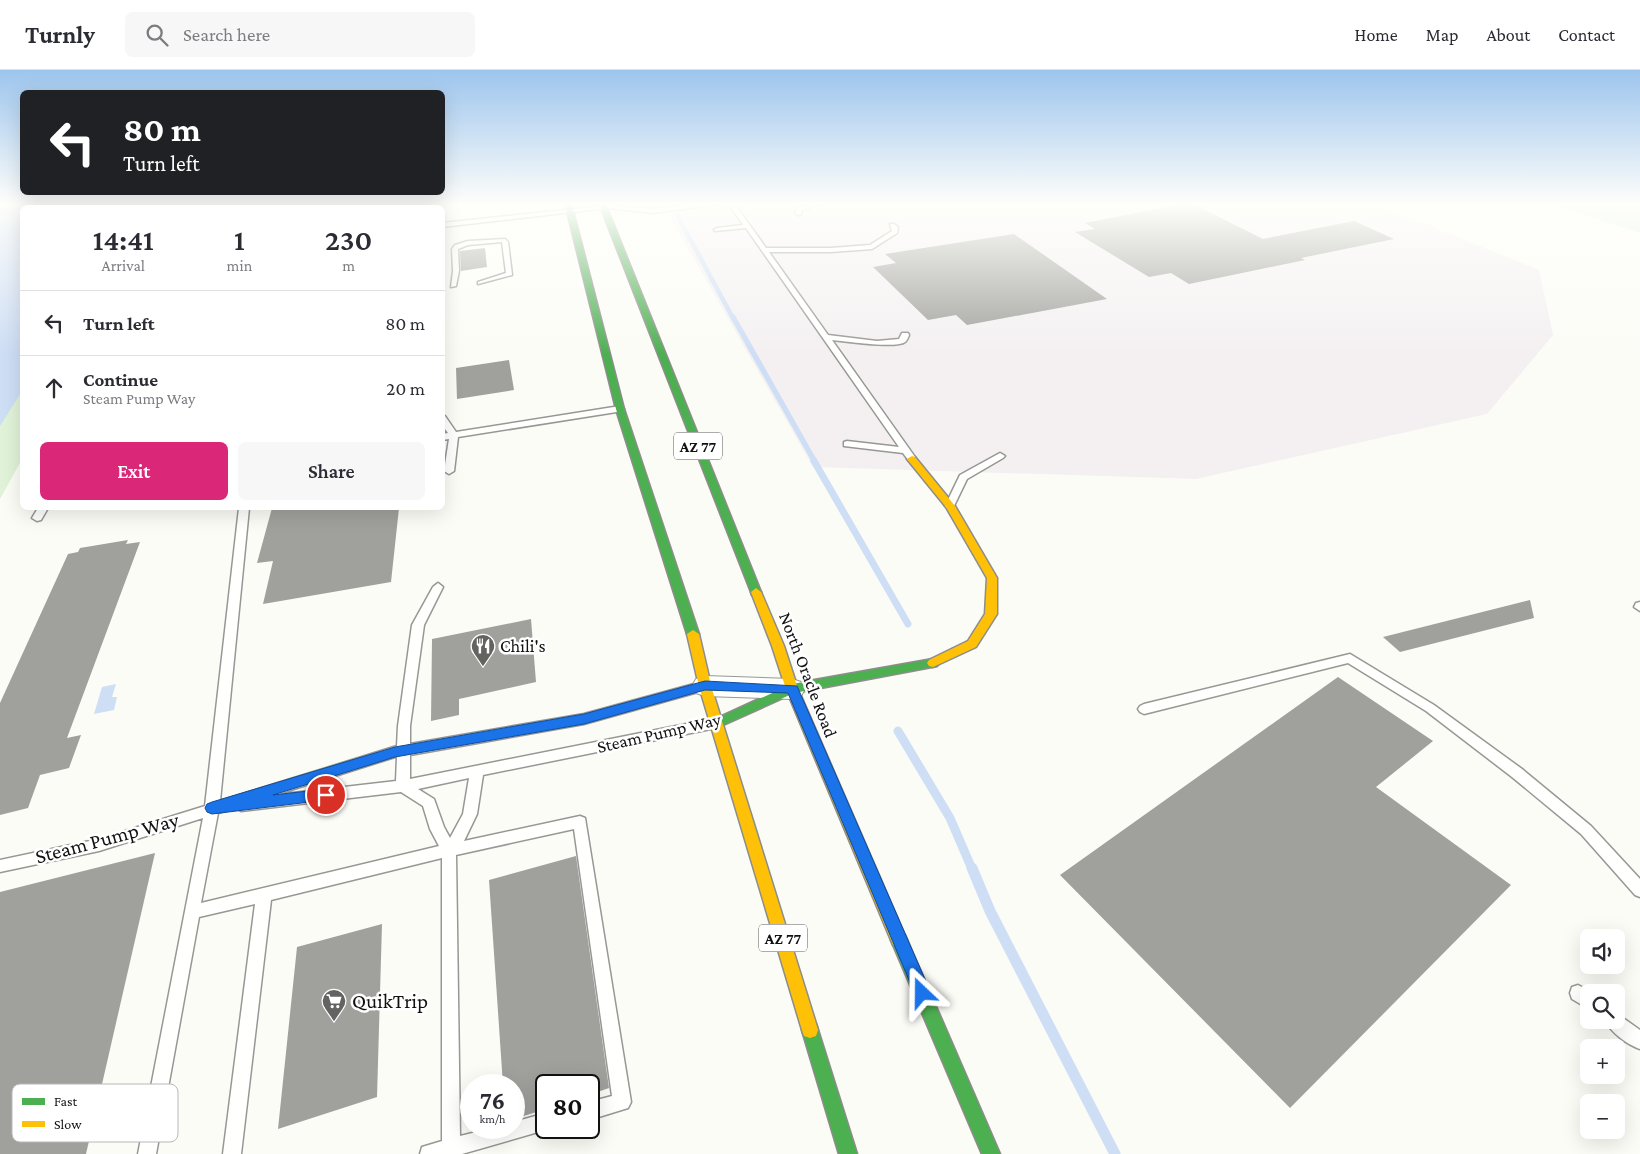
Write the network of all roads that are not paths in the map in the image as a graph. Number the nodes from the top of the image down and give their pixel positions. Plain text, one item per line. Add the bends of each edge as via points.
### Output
1 (455, 254) edge
2 (507, 254) edge
3 (581, 254) edge
4 (622, 254) edge
5 (767, 254) edge
6 (480, 283) dead end
7 (453, 286) dead end
8 (905, 335) dead end
9 (826, 337) junction
10 (620, 409) junction
11 (445, 422) edge
12 (454, 434) junction
13 (445, 436) edge
14 (847, 444) dead end
15 (909, 455) junction
16 (1000, 456) dead end
17 (449, 471) dead end
18 (950, 506) junction
19 (42, 510) edge
20 (244, 510) edge
21 (37, 518) dead end
22 (438, 587) dead end
23 (705, 686) junction
24 (792, 689) junction
25 (1144, 709) dead end
26 (717, 723) junction
27 (403, 751) junction
28 (477, 772) junction
29 (403, 786) junction
30 (212, 808) junction
31 (449, 850) junction
32 (0, 866) edge
33 (1640, 890) edge
34 (264, 894) junction
35 (192, 912) junction
36 (1625, 1029) edge
37 (1640, 1041) edge
38 (160, 1084) edge
39 (600, 1108) edge
40 (535, 1125) edge
41 (451, 1148) junction
42 (232, 1154) edge
43 (429, 1154) edge
44 (848, 1154) edge
45 (991, 1154) edge

1 - 7 lane
2 - 6 lane via 510,274
3 - 10 main road, AZ 77
4 - 24 main road, North Oracle Road / AZ 77 via 778,646
5 - 9 lane
8 - 9 lane via 902,341 890,343
9 - 15 lane
10 - 12 lane
10 - 23 main road, AZ 77 via 697,647
11 - 12 lane
12 - 13 lane
12 - 17 lane
14 - 15 lane
15 - 18 main road, Steam Pump Way
16 - 18 lane via 963,477
18 - 24 main road, Steam Pump Way via 992,578 991,614 972,644 930,664
19 - 21 lane
20 - 30 lane
22 - 27 lane via 418,625
23 - 24 street
23 - 26 main road, AZ 77
23 - 27 lane, Steam Pump Way via 584,719
24 - 26 main road, Steam Pump Way
24 - 45 main road, North Oracle Road / AZ 77
25 - 33 lane via 1350,658 1430,708 1517,773 1586,830
26 - 28 lane, Steam Pump Way
26 - 44 main road, AZ 77
27 - 29 lane
27 - 30 lane, Steam Pump Way
28 - 29 lane, Steam Pump Way
28 - 31 lane via 470,816
29 - 30 lane, Steam Pump Way
29 - 31 lane via 429,803 437,829
30 - 32 lane, Steam Pump Way via 99,845
30 - 35 lane
31 - 34 lane
31 - 39 lane via 580,822 622,1102
31 - 41 lane
34 - 35 lane
34 - 42 lane
35 - 38 lane
36 - 37 lane
40 - 41 lane
41 - 43 lane

